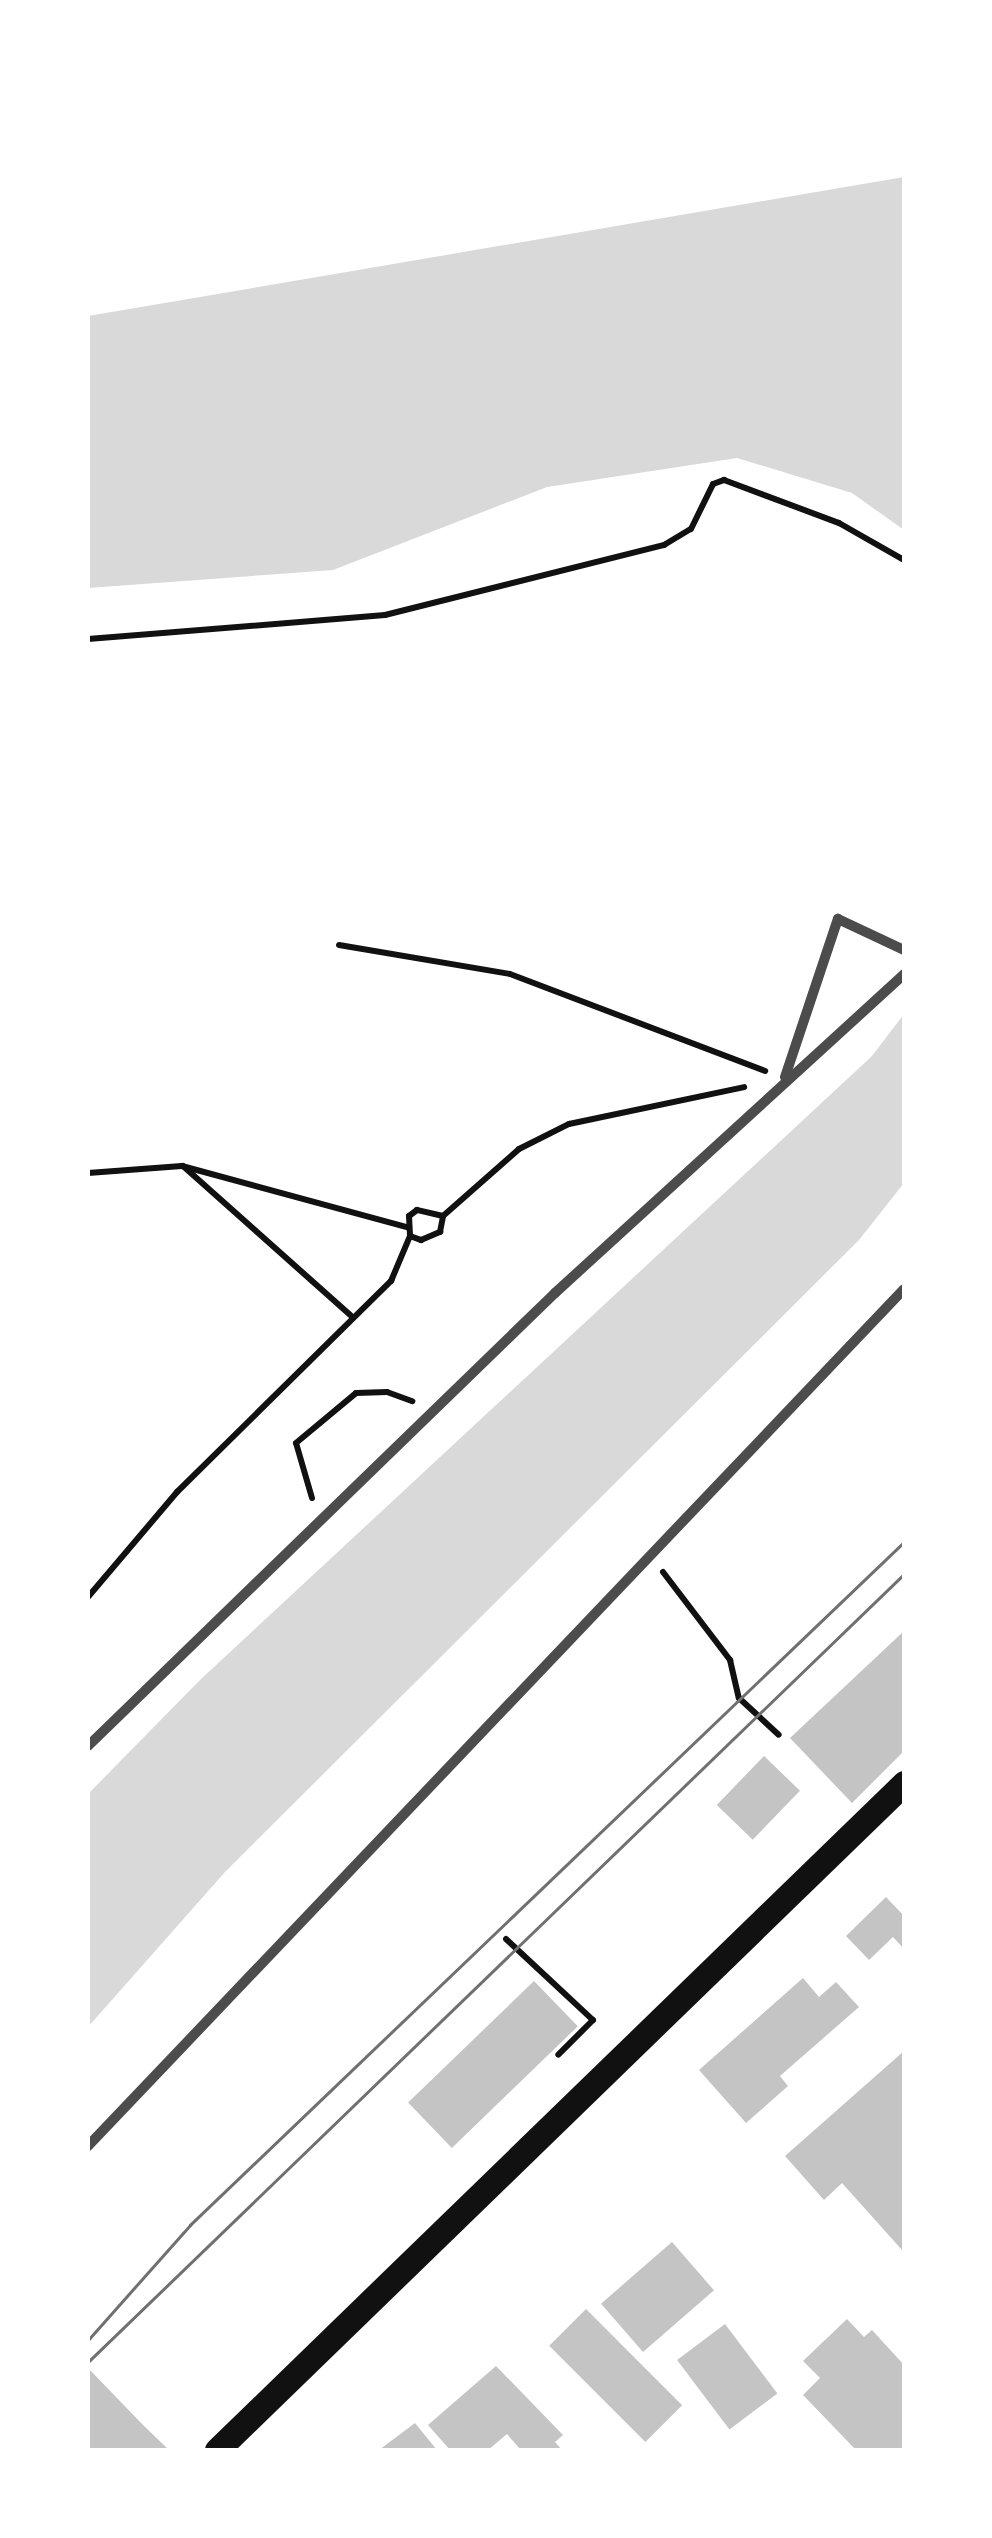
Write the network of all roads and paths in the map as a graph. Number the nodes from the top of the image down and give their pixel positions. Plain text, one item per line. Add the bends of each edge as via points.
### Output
1 (904, 560) edge
2 (88, 639) edge
3 (339, 945) dead end
4 (904, 950) edge
5 (904, 974) edge
6 (784, 1079) junction
7 (182, 1166) junction
8 (88, 1173) edge
9 (443, 1216) junction
10 (409, 1231) junction
11 (904, 1289) edge
12 (350, 1315) junction
13 (428, 1417) junction
14 (319, 1523) junction
15 (650, 1555) junction
16 (88, 1598) edge
17 (779, 1735) dead end
18 (88, 1746) edge
19 (904, 1783) edge
20 (506, 1939) dead end
21 (558, 2055) dead end
22 (88, 2146) edge
23 (216, 2450) edge

1 - 2 path via 840,523 724,480 712,484 691,530 664,545 385,616
3 - 6 path via 510,974
4 - 6 street via 838,919
5 - 6 street
6 - 9 path via 569,1124 519,1149
6 - 13 street
7 - 8 path
7 - 10 path
7 - 12 path
9 - 10 path via 417,1210
9 - 10 path via 446,1225 432,1237
10 - 12 path via 391,1280
11 - 15 street
12 - 16 path via 177,1492
13 - 14 street
13 - 14 path via 402,1396 356,1393 296,1443
14 - 18 street
15 - 17 path via 730,1660 740,1698
15 - 22 street
19 - 23 main road
20 - 21 path via 593,2020

